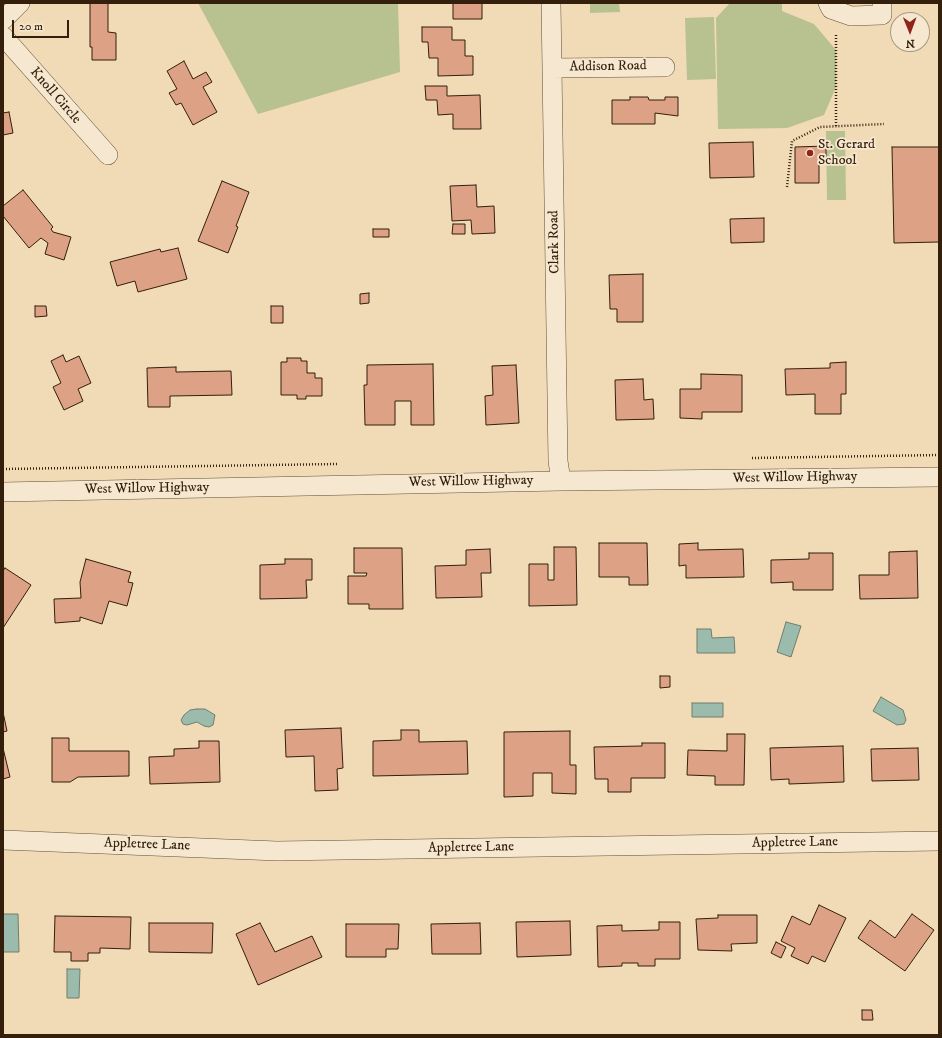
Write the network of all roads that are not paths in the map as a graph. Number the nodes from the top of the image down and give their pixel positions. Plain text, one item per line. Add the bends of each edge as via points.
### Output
1 (20, 3) edge
2 (551, 3) edge
3 (828, 3) edge
4 (882, 9) edge
5 (3, 20) edge
6 (3, 36) edge
7 (665, 66) dead end
8 (552, 68) junction
9 (108, 155) dead end
10 (939, 477) edge
11 (560, 481) junction
12 (3, 492) edge
13 (3, 840) edge
14 (939, 841) edge

1 - 5 street
2 - 8 street, Clark Road
3 - 4 street via 831,9 851,16
6 - 9 street, Knoll Circle
7 - 8 street, Addison Road
8 - 11 street, Clark Road
10 - 11 street, West Willow Highway
11 - 12 street, West Willow Highway
13 - 14 street, Appletree Lane via 277,851

